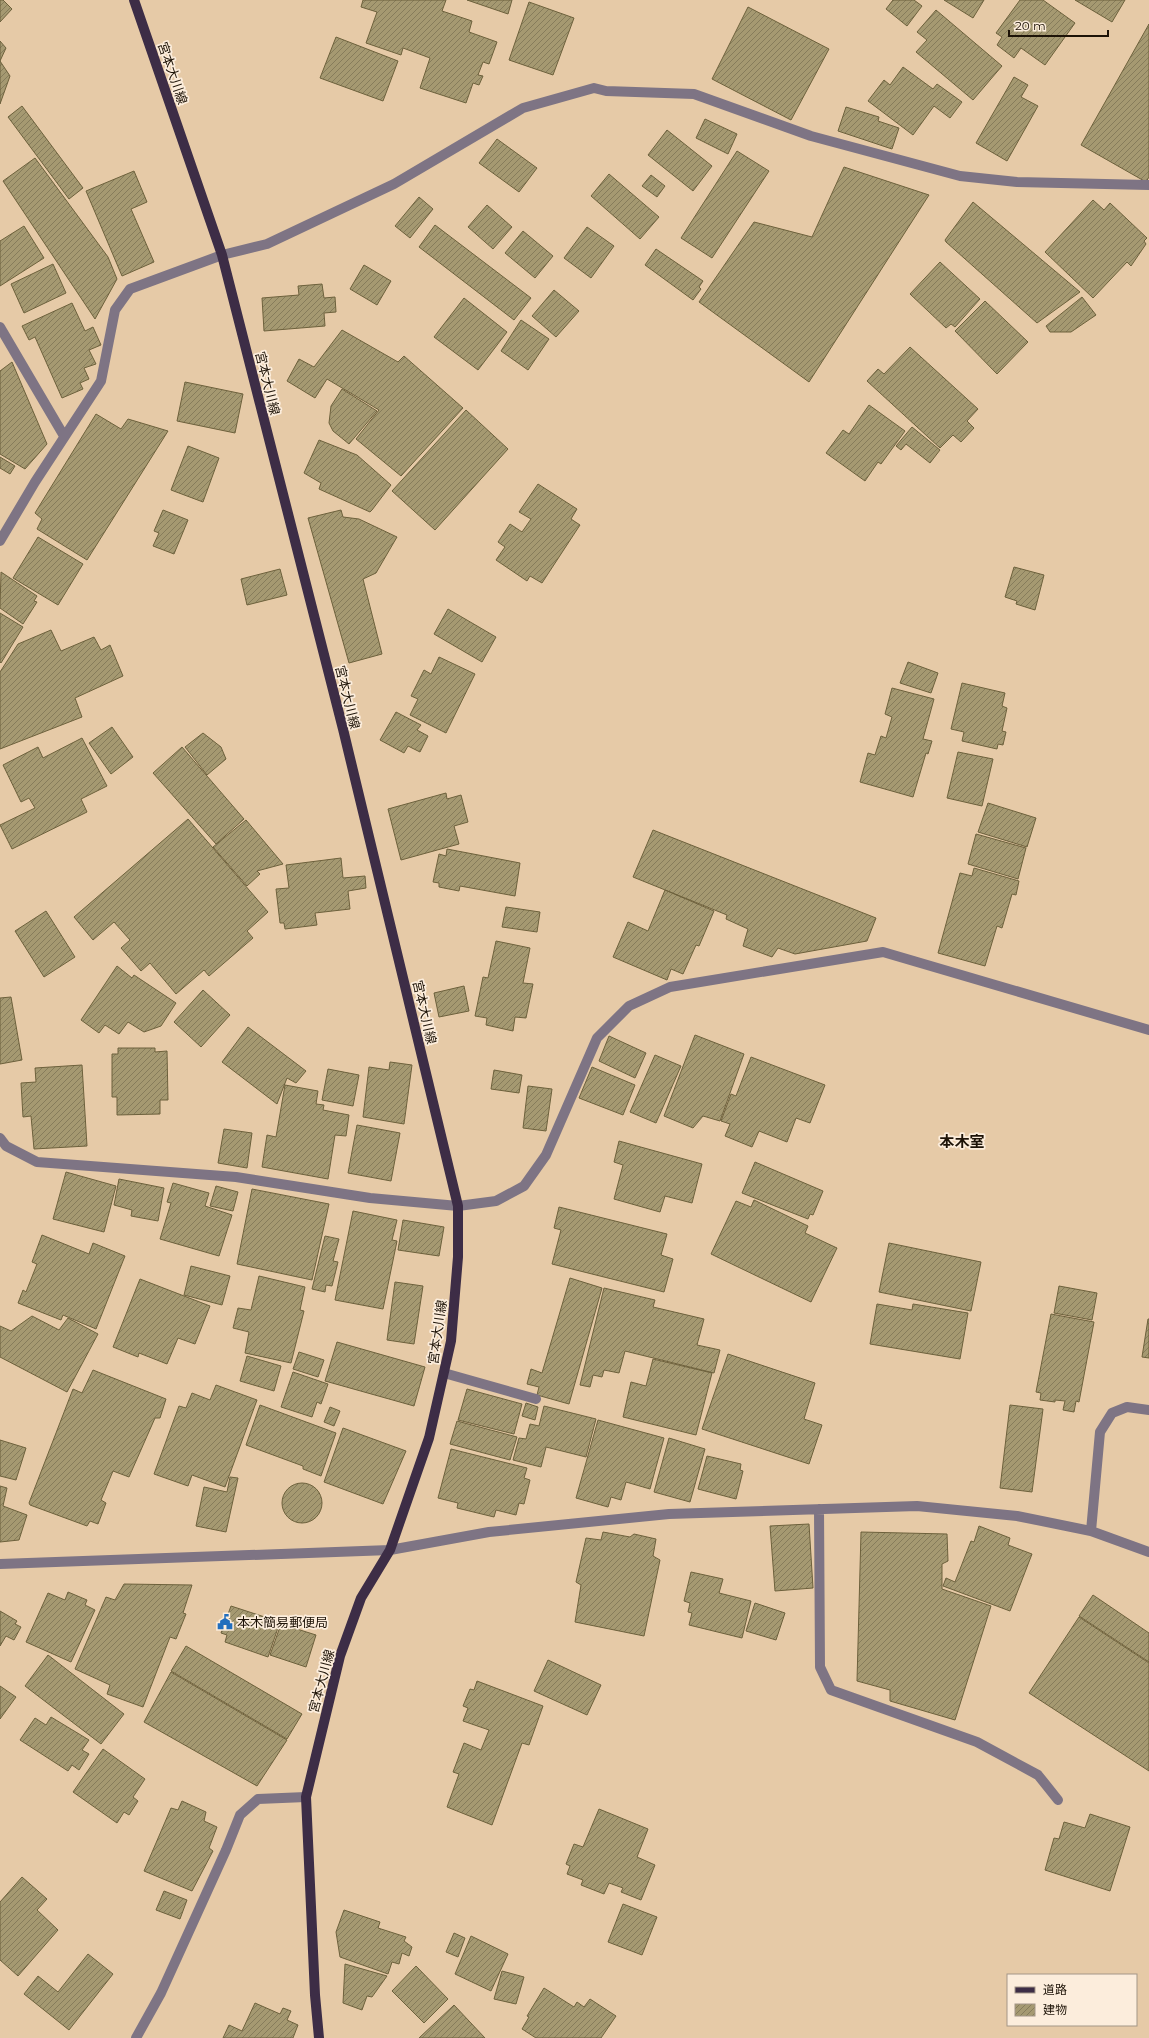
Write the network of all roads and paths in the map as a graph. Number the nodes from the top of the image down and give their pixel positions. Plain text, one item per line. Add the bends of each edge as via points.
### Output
1 (134, 0) edge
2 (1149, 185) edge
3 (222, 255) junction
4 (0, 327) edge
5 (64, 436) junction
6 (0, 541) edge
7 (1149, 1030) edge
8 (0, 1138) edge
9 (458, 1206) junction
10 (444, 1373) junction
11 (536, 1399) dead end
12 (1149, 1410) edge
13 (819, 1509) junction
14 (1091, 1531) junction
15 (390, 1550) junction
16 (1149, 1552) edge
17 (0, 1564) edge
18 (306, 1797) junction
19 (1058, 1800) dead end
20 (136, 2038) edge
21 (319, 2038) edge

1 - 3 main road, 宮本大川線
2 - 3 street via 1017,182 960,176 811,136 694,94 606,91 594,88 523,108 394,184 267,244
3 - 5 street via 130,288 115,310 101,381
3 - 9 main road, 宮本大川線 via 343,729
4 - 5 street
5 - 6 street
7 - 9 street via 883,952 670,987 629,1006 597,1038 546,1155 524,1186 496,1201
8 - 9 street via 6,1146 37,1162 236,1177 370,1198
9 - 10 main road, 宮本大川線 via 458,1265 451,1341
10 - 11 street
10 - 15 main road, 宮本大川線 via 429,1438
12 - 14 street via 1127,1408 1112,1413 1100,1432
13 - 14 street via 917,1506 1017,1516
13 - 15 street via 669,1514 489,1532
13 - 19 street via 820,1667 831,1690 977,1742 1038,1775
14 - 16 street
15 - 17 street
15 - 18 main road, 宮本大川線 via 361,1598 340,1656
18 - 20 street via 258,1799 240,1815 165,1986
18 - 21 main road, 宮本大川線

